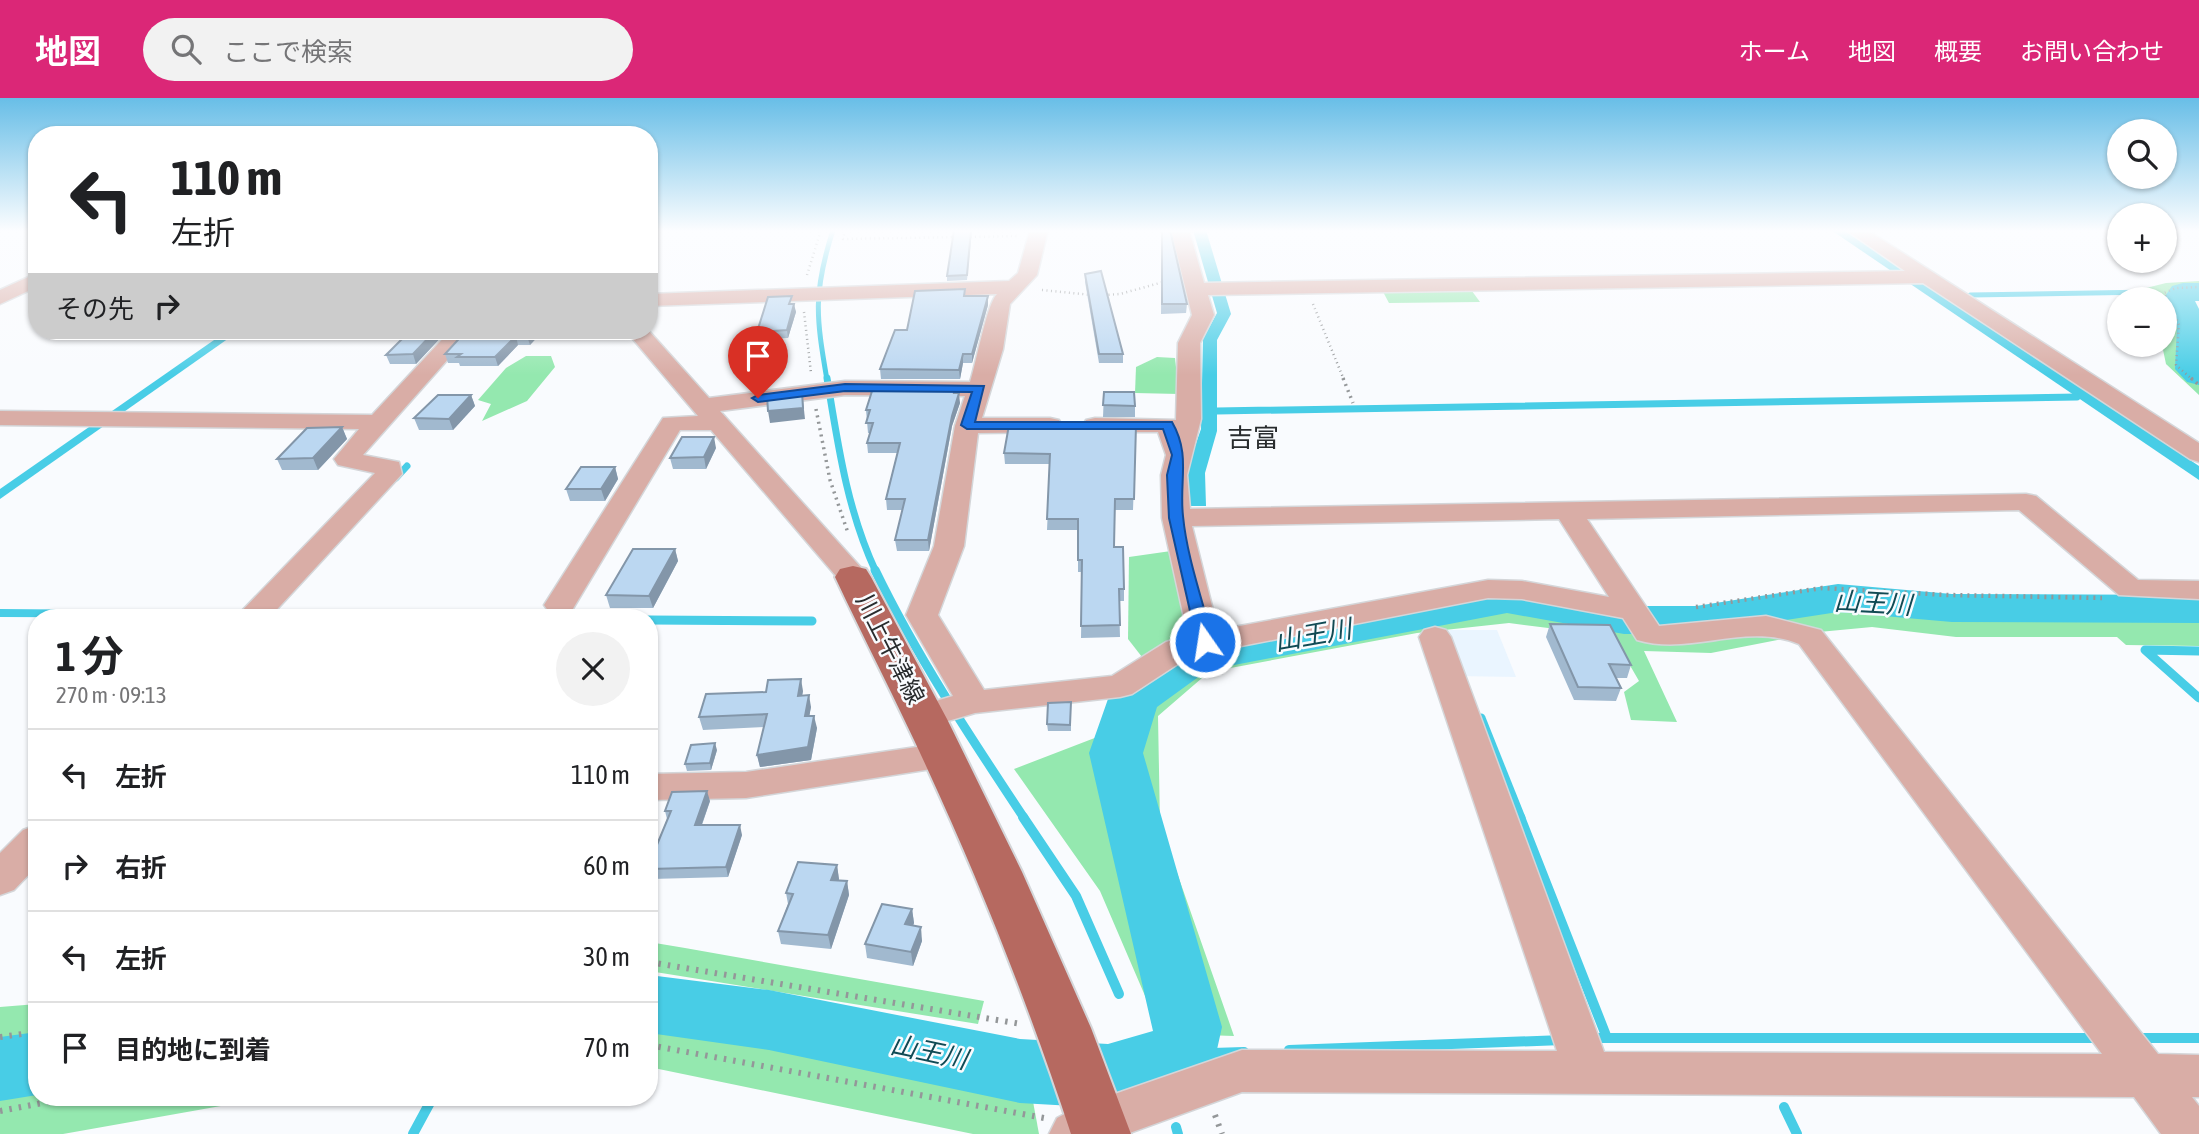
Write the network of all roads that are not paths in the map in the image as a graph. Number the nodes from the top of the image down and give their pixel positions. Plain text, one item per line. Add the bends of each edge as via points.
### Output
1 (1024, 278) edge
2 (1195, 278) edge
3 (1873, 278) edge
4 (1928, 278) edge
5 (28, 284) edge
6 (1197, 286) junction
7 (1016, 287) junction
8 (0, 298) edge
9 (658, 300) edge
10 (453, 340) edge
11 (645, 340) edge
12 (979, 389) junction
13 (710, 415) junction
14 (0, 418) edge
15 (376, 422) junction
16 (967, 425) junction
17 (2199, 454) edge
18 (1179, 455) junction
19 (1568, 510) junction
20 (1176, 518) junction
21 (853, 578) joint
22 (2199, 590) edge
23 (560, 605) dead end
24 (260, 609) edge
25 (1641, 622) junction
26 (1435, 637) dead end
27 (1205, 642) junction
28 (974, 702) junction
29 (924, 716) junction
30 (944, 756) junction
31 (658, 787) edge
32 (28, 850) edge
33 (0, 878) edge
34 (1588, 1073) junction
35 (2147, 1076) junction
36 (2199, 1076) edge
37 (1090, 1130) edge
38 (2192, 1134) edge

1 - 7 street
2 - 6 street
3 - 6 street
4 - 17 street
5 - 8 street
6 - 18 street via 1203,315 1189,343 1189,419
7 - 9 street
7 - 12 street via 1000,302
10 - 15 street
11 - 13 street, 川上牛津線
12 - 13 street via 813,390
12 - 16 street
13 - 21 street, 川上牛津線
13 - 23 street via 672,423
14 - 15 street
15 - 24 street via 347,459 390,468 389,474
16 - 18 street via 1168,425
16 - 28 street via 949,546 922,615
18 - 20 street via 1174,475
19 - 20 street
19 - 22 street via 2026,502 2130,589
19 - 25 street
20 - 27 street
21 - 29 main road, 川上牛津線
25 - 27 street via 1522,590 1488,589
25 - 35 street via 1667,636 1757,623 1795,630 1810,638
26 - 34 street
27 - 28 street via 1178,649 1120,687
28 - 29 street
29 - 30 main road, 川上牛津線
30 - 31 street via 746,785
30 - 37 main road, 川上牛津線 via 1059,1022
32 - 33 street
34 - 35 street
34 - 37 street via 1242,1071
35 - 36 street
35 - 38 street

